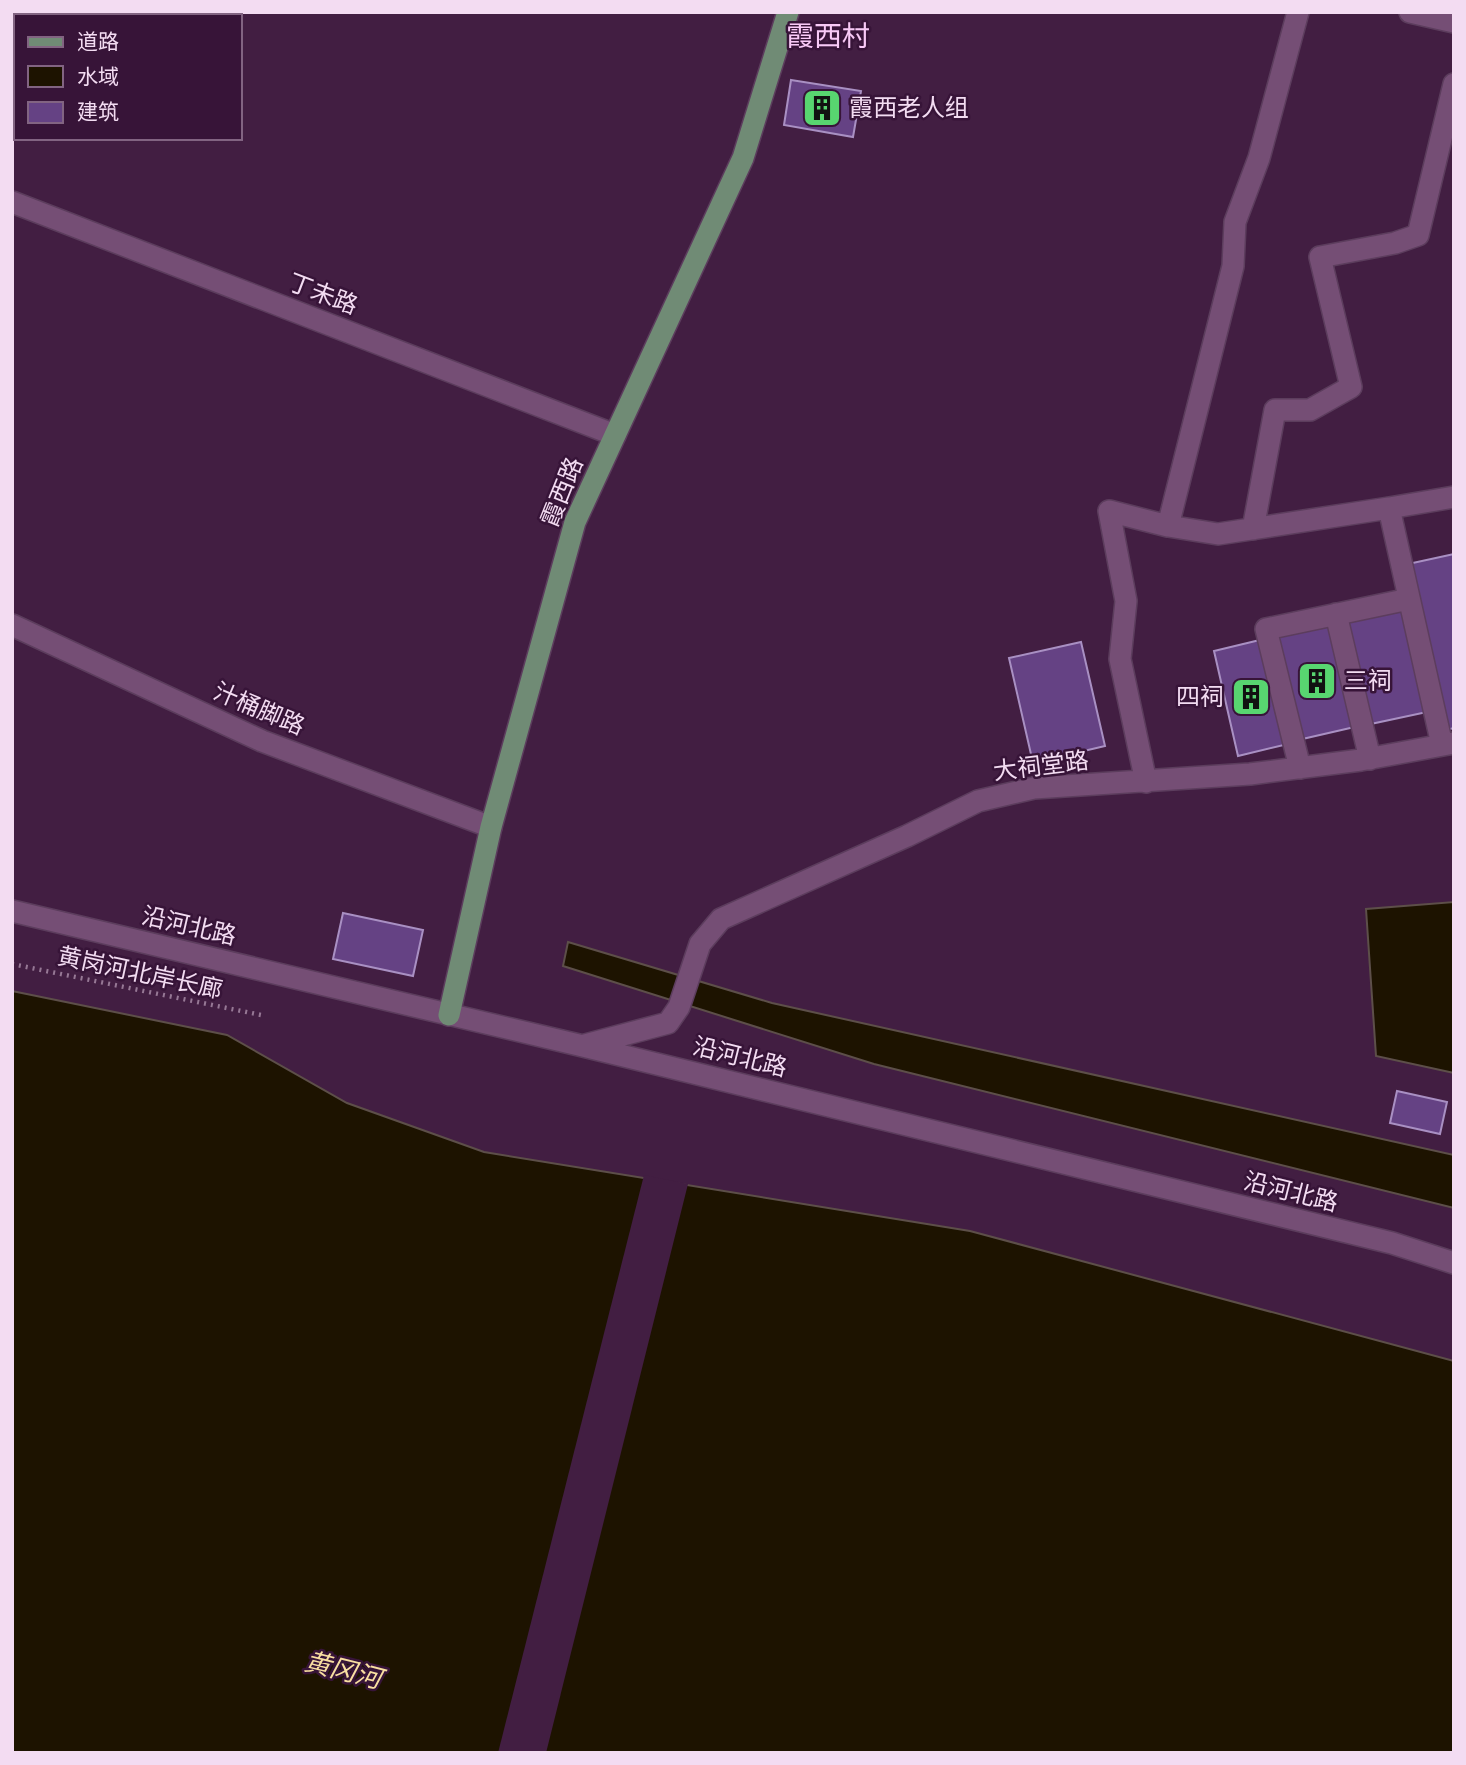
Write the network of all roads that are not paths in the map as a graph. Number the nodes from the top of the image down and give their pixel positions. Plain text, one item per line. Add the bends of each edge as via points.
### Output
1 (788, 12) edge
2 (1298, 12) edge
3 (1410, 12) edge
4 (1454, 22) edge
5 (1454, 83) edge
6 (12, 202) edge
7 (615, 435) junction
8 (1454, 497) edge
9 (1389, 508) junction
10 (1168, 526) junction
11 (1253, 529) junction
12 (1409, 599) junction
13 (1336, 614) junction
14 (12, 625) edge
15 (1448, 744) edge
16 (1370, 759) junction
17 (1300, 768) junction
18 (1146, 782) junction
19 (491, 827) junction
20 (12, 911) edge
21 (449, 1015) junction
22 (583, 1046) junction
23 (1392, 1243) junction
24 (1454, 1253) edge
25 (1454, 1263) edge

1 - 7 main road, 霞西路 via 743,158
2 - 10 street via 1259,158 1235,222 1233,266
3 - 4 street
5 - 11 street via 1418,235 1320,257 1351,387 1310,410 1275,410
6 - 7 street, 丁未路
7 - 19 main road, 霞西路 via 575,522
8 - 9 street
9 - 11 street
9 - 12 street
10 - 11 street via 1218,534
10 - 18 street via 1109,511 1126,601 1120,659
12 - 13 street
12 - 15 street
13 - 16 street
13 - 17 street via 1266,629
14 - 19 street, 汁桶脚路 via 262,741
15 - 16 street, 大祠堂路
16 - 17 street, 大祠堂路
17 - 18 street, 大祠堂路
18 - 22 street, 大祠堂路 via 1034,789 978,801 721,919 700,944 679,1007 668,1023
19 - 21 main road, 霞西路
20 - 21 street, 沿河北路
21 - 22 street, 沿河北路
22 - 23 street, 沿河北路
23 - 24 street
23 - 25 street, 沿河北路

